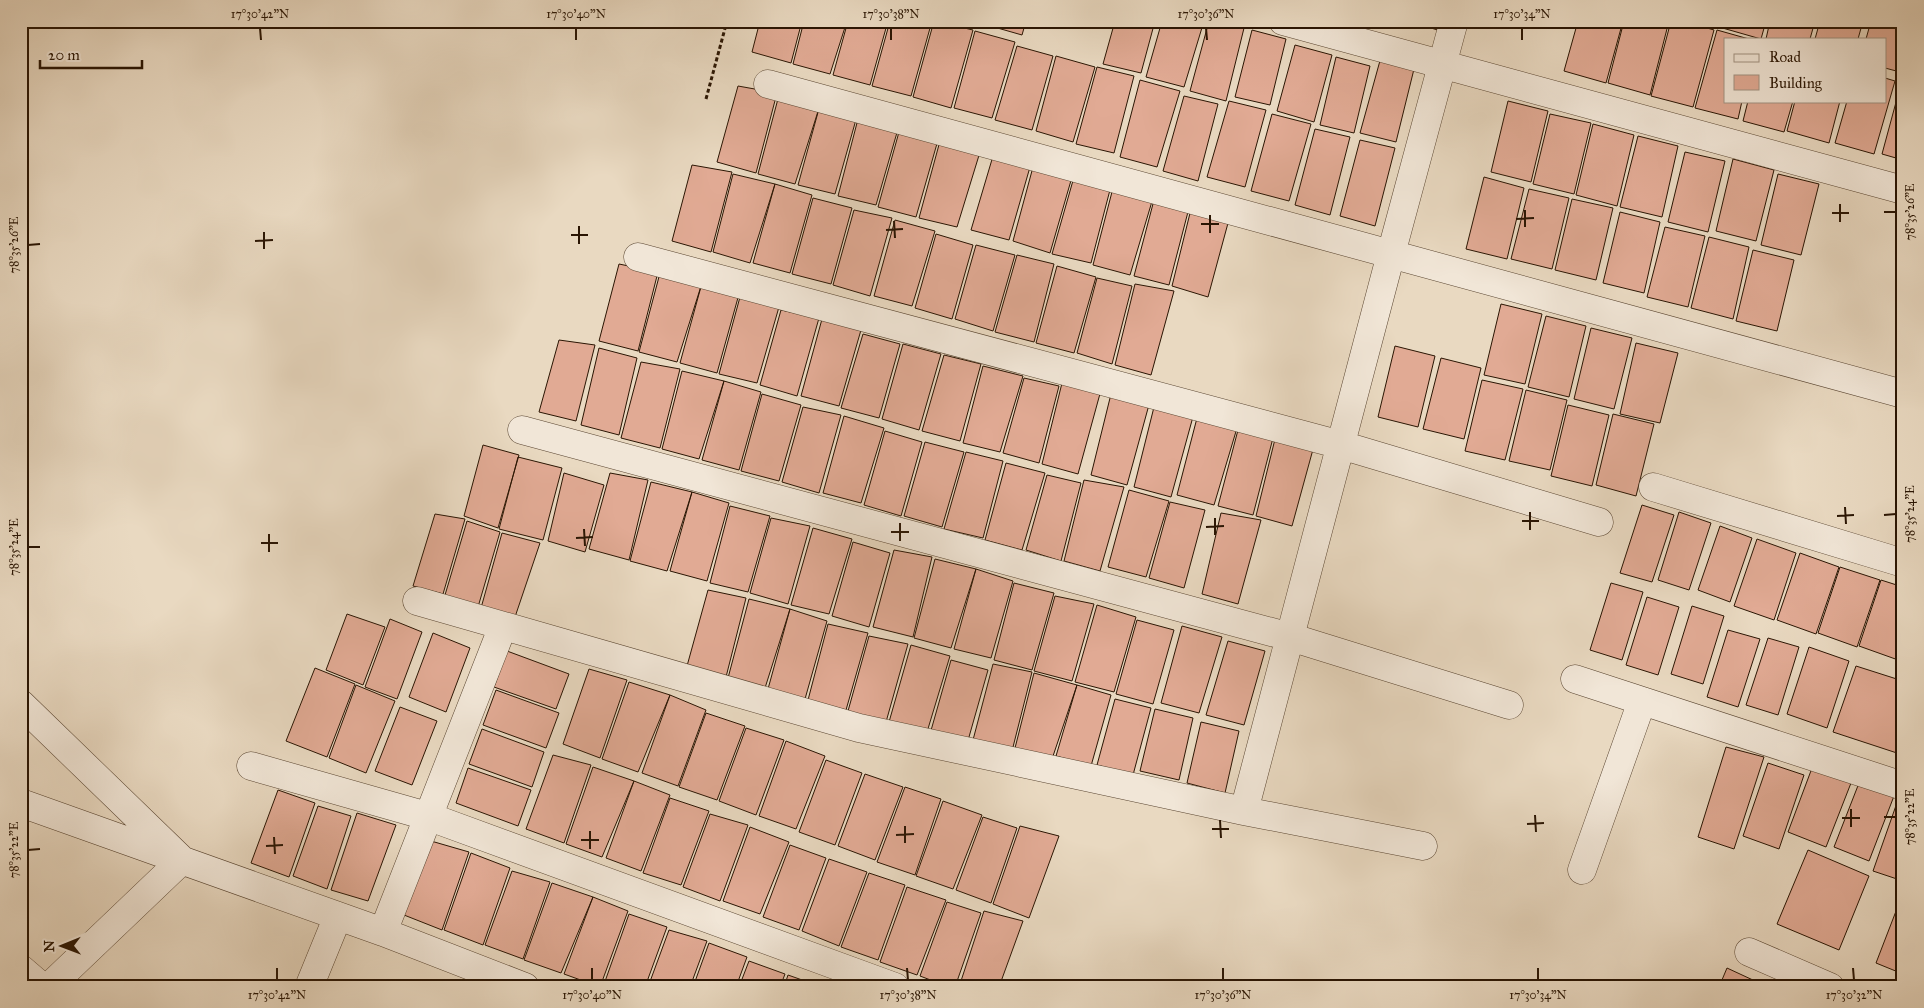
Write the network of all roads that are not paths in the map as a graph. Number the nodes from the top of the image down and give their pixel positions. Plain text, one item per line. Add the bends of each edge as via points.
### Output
1 (1283, 21) edge
2 (1454, 21) edge
3 (1442, 65) junction
4 (768, 84) dead end
5 (1903, 190) edge
6 (1391, 254) junction
7 (638, 257) dead end
8 (1903, 394) edge
9 (522, 430) dead end
10 (1341, 445) junction
11 (1653, 487) dead end
12 (1599, 522) dead end
13 (1903, 563) edge
14 (417, 601) dead end
15 (503, 626) junction
16 (1290, 637) junction
17 (1575, 679) dead end
18 (1642, 701) junction
19 (21, 704) edge
20 (1509, 705) dead end
21 (252, 766) dead end
22 (1903, 786) edge
23 (21, 803) edge
24 (1244, 811) junction
25 (427, 816) junction
26 (1423, 846) dead end
27 (182, 860) junction
28 (1582, 870) dead end
29 (338, 916) junction
30 (383, 932) junction
31 (1749, 952) dead end
32 (21, 969) edge
33 (42, 987) edge
34 (49, 987) edge
35 (310, 987) edge
36 (525, 987) edge
37 (895, 987) edge
38 (1830, 987) edge

1 - 3 street
2 - 3 street
3 - 5 street
3 - 6 street
4 - 6 street
6 - 8 street
6 - 10 street
7 - 10 street
9 - 16 street
10 - 12 street
10 - 16 street
11 - 13 street
14 - 15 street
15 - 24 street via 859,728
15 - 25 street
16 - 20 street
16 - 24 street
17 - 18 street
18 - 22 street
18 - 28 street
19 - 27 street
21 - 25 street
23 - 27 street
24 - 26 street
25 - 30 street
25 - 37 street
27 - 29 street
27 - 34 street
29 - 30 street
29 - 35 street
30 - 36 street
31 - 38 street
32 - 33 street

